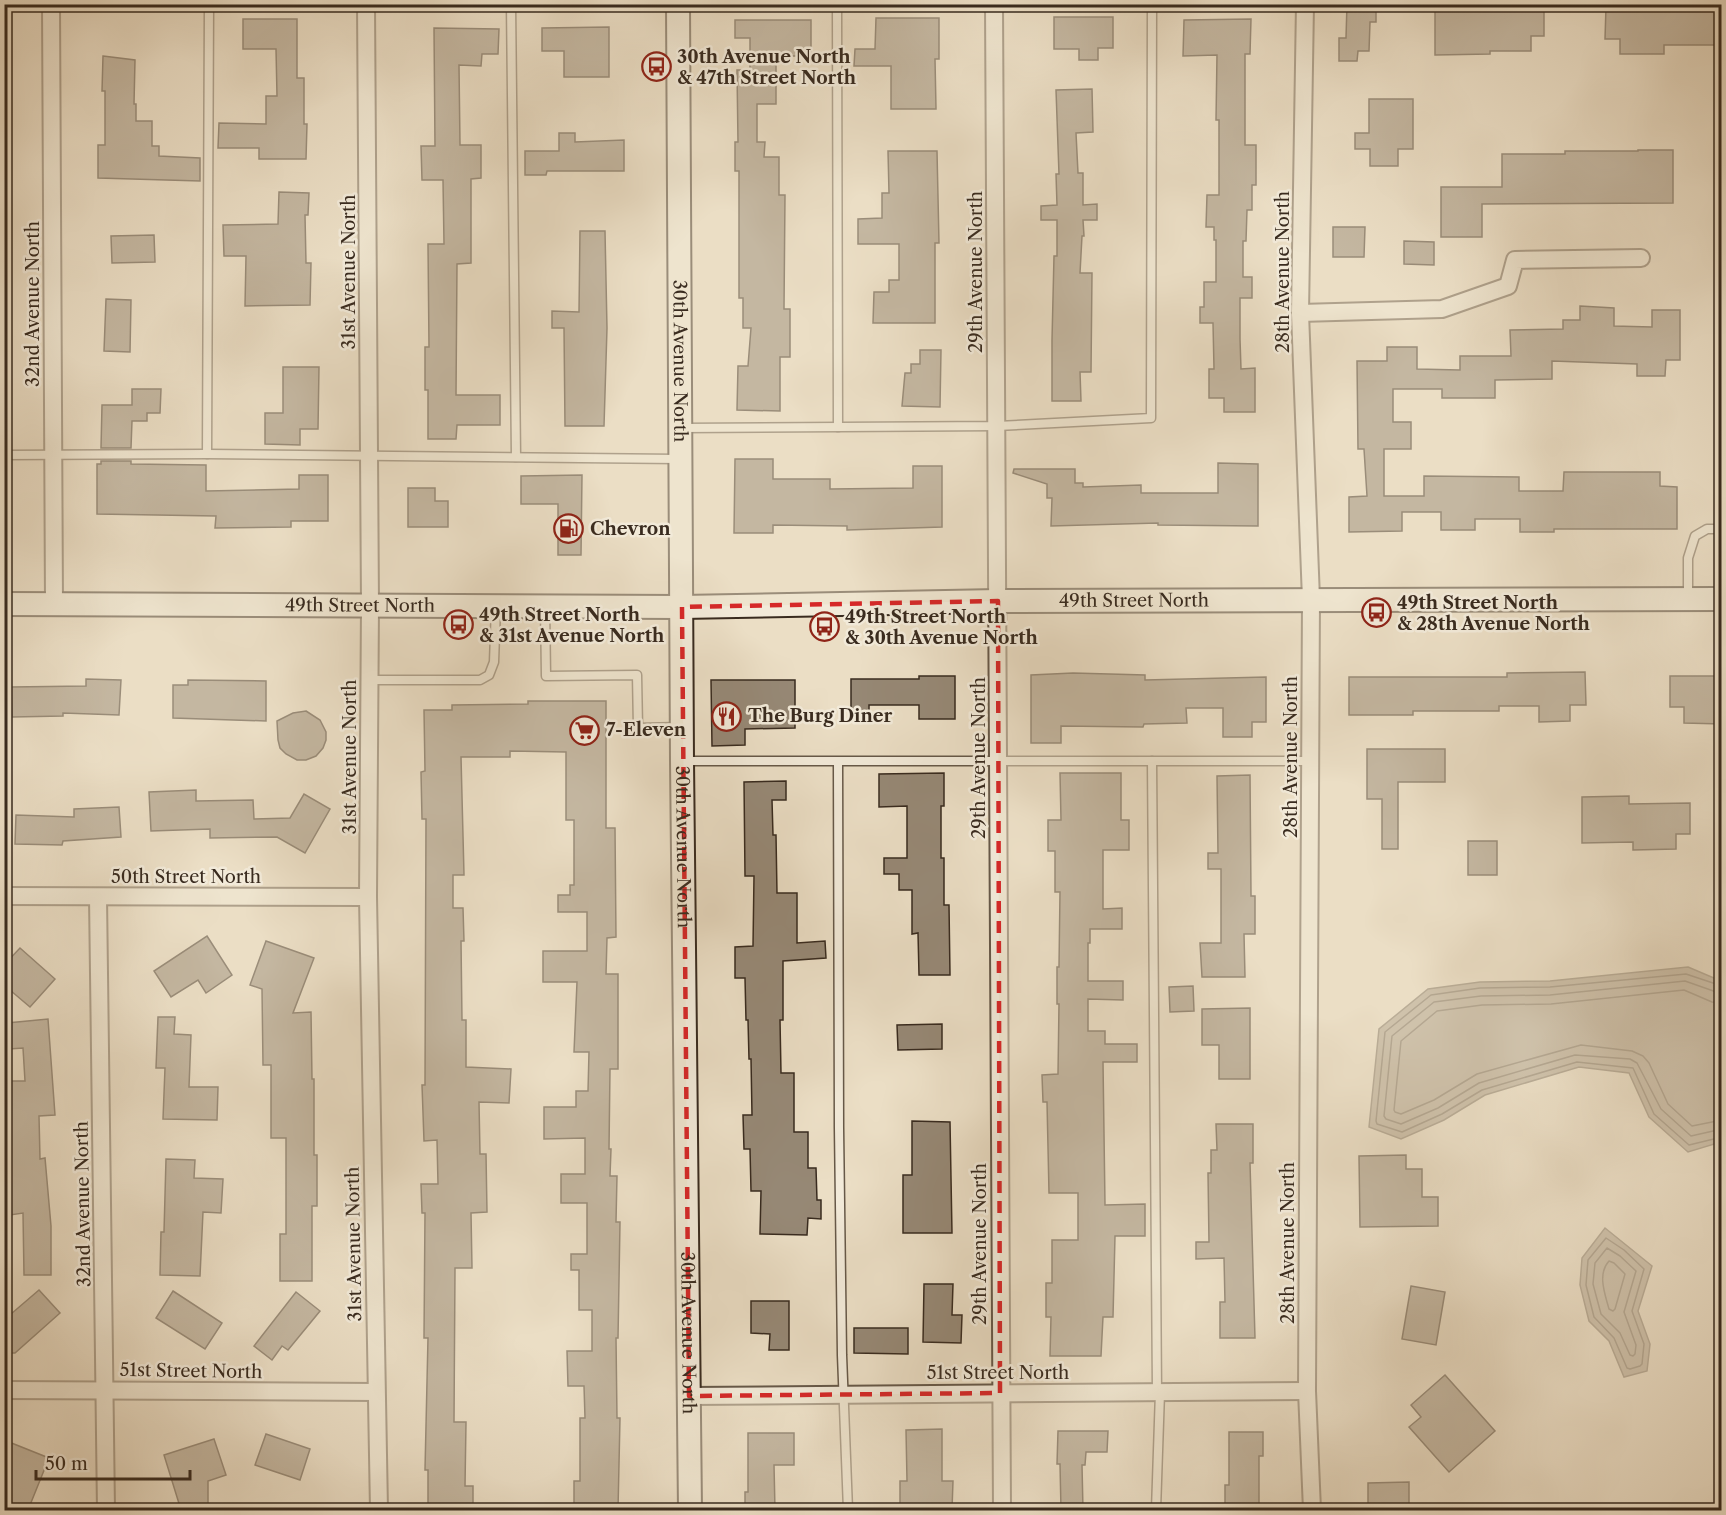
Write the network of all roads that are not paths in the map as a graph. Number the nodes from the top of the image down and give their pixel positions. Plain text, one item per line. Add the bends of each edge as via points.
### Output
1 (51, 4) edge
2 (209, 4) edge
3 (366, 4) edge
4 (511, 4) edge
5 (678, 4) edge
6 (837, 4) edge
7 (994, 4) edge
8 (1152, 4) edge
9 (1305, 4) edge
10 (1641, 258) dead end
11 (1300, 313) junction
12 (997, 426) junction
13 (838, 427) junction
14 (681, 428) junction
15 (207, 454) junction
16 (4, 455) edge
17 (53, 455) junction
18 (369, 456) junction
19 (516, 457) junction
20 (681, 459) junction
21 (1722, 529) edge
22 (1311, 600) junction
23 (1688, 600) junction
24 (1722, 600) edge
25 (998, 601) junction
26 (4, 604) edge
27 (54, 604) junction
28 (370, 605) junction
29 (496, 606) junction
30 (545, 606) junction
31 (682, 607) junction
32 (370, 681) junction
33 (682, 727) junction
34 (1310, 760) junction
35 (682, 761) junction
36 (1152, 761) junction
37 (838, 762) junction
38 (999, 762) junction
39 (4, 896) edge
40 (98, 897) junction
41 (368, 897) junction
42 (105, 1389) junction
43 (4, 1390) edge
44 (1306, 1391) junction
45 (376, 1392) junction
46 (1158, 1392) junction
47 (1000, 1393) junction
48 (844, 1394) junction
49 (689, 1396) junction
50 (106, 1510) edge
51 (379, 1510) edge
52 (690, 1510) edge
53 (848, 1510) edge
54 (1002, 1510) edge
55 (1156, 1510) edge
56 (1312, 1510) edge

1 - 17 street, 32nd Avenue North
2 - 15 lane
3 - 18 street, 31st Avenue North
4 - 19 lane
5 - 14 main road, 30th Avenue North
6 - 13 lane
7 - 12 street, 29th Avenue North
8 - 12 lane via 1151,418
9 - 11 street, 28th Avenue North
10 - 11 street via 1515,260 1508,286 1442,309
11 - 22 street, 28th Avenue North
12 - 13 lane
12 - 25 street, 29th Avenue North
13 - 14 lane
14 - 20 main road, 30th Avenue North
15 - 17 lane
15 - 18 lane
16 - 17 lane
17 - 27 street, 32nd Avenue North
18 - 19 lane
18 - 28 street, 31st Avenue North
19 - 20 lane
20 - 31 main road, 30th Avenue North
21 - 23 lane via 1707,529 1695,536 1688,558
22 - 23 main road, 49th Street North
22 - 25 main road, 49th Street North
22 - 34 street, 28th Avenue North
23 - 24 main road, 49th Street North
25 - 31 main road, 49th Street North
25 - 38 street, 29th Avenue North
26 - 27 main road, 49th Street North
27 - 28 main road, 49th Street North
28 - 29 main road, 49th Street North
28 - 32 street, 31st Avenue North
29 - 30 main road, 49th Street North
29 - 32 lane via 494,662 489,675 480,680
30 - 31 main road, 49th Street North
30 - 33 lane via 546,676 637,675 638,728
31 - 33 main road, 30th Avenue North
32 - 41 street, 31st Avenue North
33 - 35 main road, 30th Avenue North
34 - 36 lane
34 - 44 street, 28th Avenue North
35 - 37 lane
35 - 49 main road, 30th Avenue North
36 - 38 lane
36 - 46 lane
37 - 38 lane
37 - 48 lane via 837,1016
38 - 47 street, 29th Avenue North
39 - 40 street, 50th Street North
40 - 41 street, 50th Street North
40 - 42 street, 32nd Avenue North
41 - 45 street, 31st Avenue North
42 - 43 street, 51st Street North
42 - 45 street, 51st Street North
42 - 50 street, 32nd Avenue North
44 - 46 street, 51st Street North
44 - 56 street, 28th Avenue North
45 - 51 street, 31st Avenue North
46 - 47 street, 51st Street North
46 - 55 lane
47 - 48 street, 51st Street North
47 - 54 street, 29th Avenue North
48 - 49 street, 51st Street North
48 - 53 lane
49 - 52 main road, 30th Avenue North

